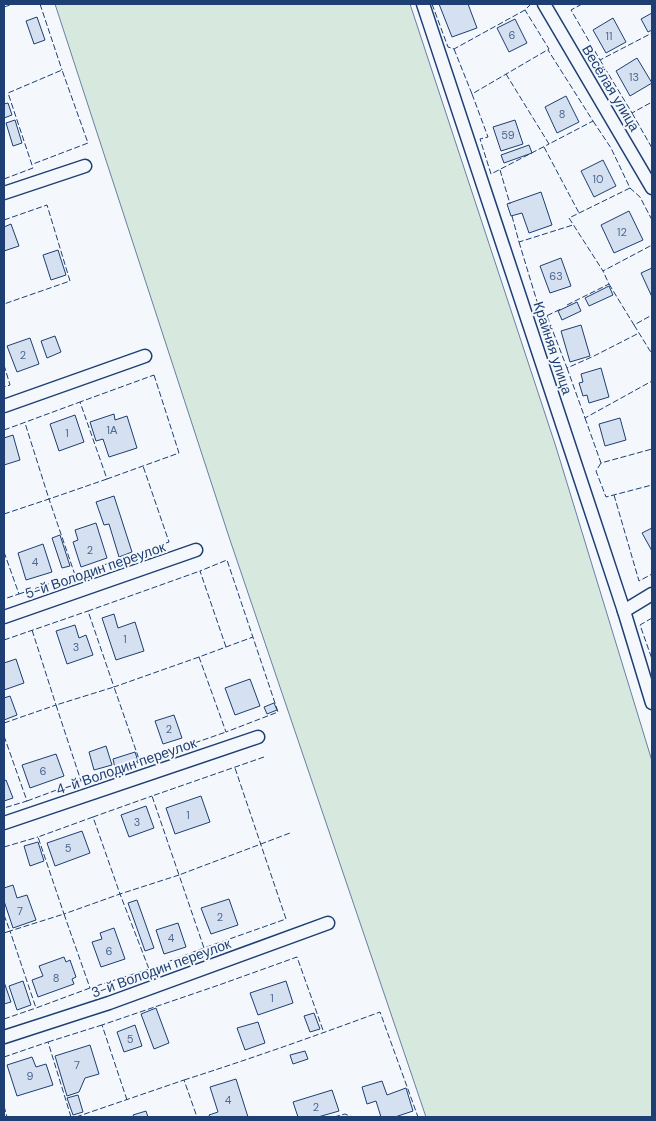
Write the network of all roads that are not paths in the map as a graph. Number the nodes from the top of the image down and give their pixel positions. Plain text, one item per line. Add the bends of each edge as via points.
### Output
1 (423, 4) edge
2 (544, 4) edge
3 (86, 166) dead end
4 (652, 188) edge
5 (4, 193) edge
6 (146, 356) dead end
7 (4, 406) edge
8 (196, 550) dead end
9 (652, 594) edge
10 (624, 611) junction
11 (4, 617) edge
12 (652, 703) edge
13 (258, 737) dead end
14 (4, 823) edge
15 (328, 924) dead end
16 (4, 1037) edge

1 - 10 street, Крайняя улица
2 - 4 street, Весёлая улица
3 - 5 street
6 - 7 street
8 - 11 street, 5-й Володин переулок
9 - 10 street
10 - 12 street, Крайняя улица
13 - 14 street, 4-й Володин переулок
15 - 16 street, 3-й Володин переулок

